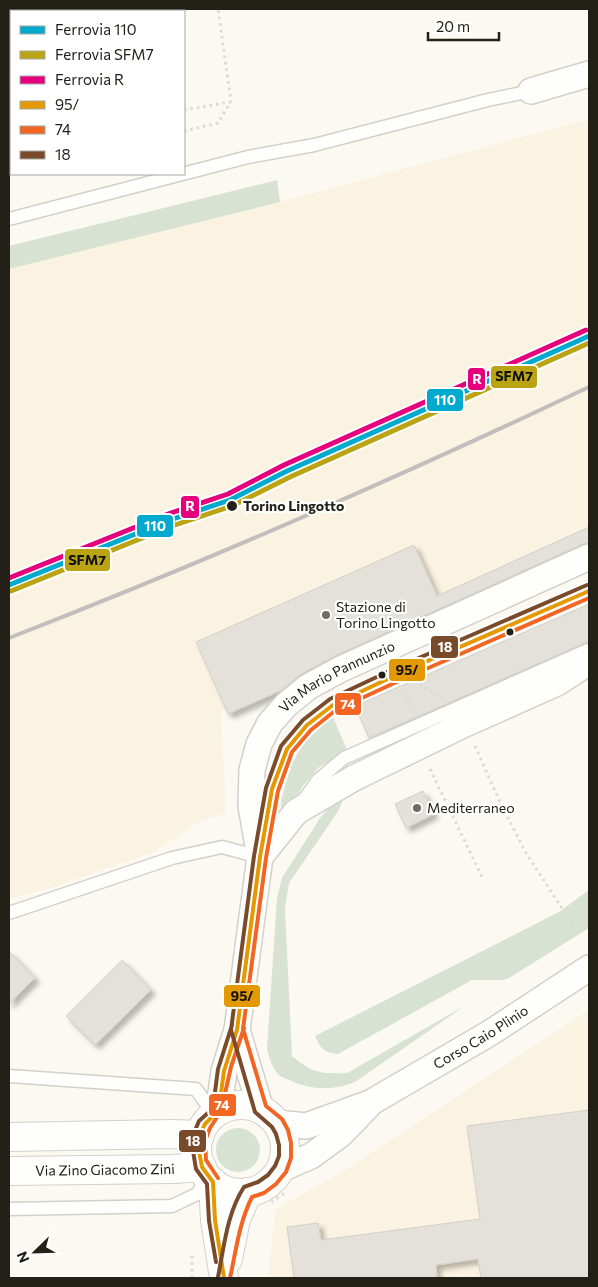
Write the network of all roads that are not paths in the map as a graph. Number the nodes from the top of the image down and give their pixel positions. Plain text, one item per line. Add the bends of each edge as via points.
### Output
1 (589, 74) edge
2 (531, 91) joint
3 (185, 174) edge
4 (181, 175) edge
5 (9, 219) edge
6 (589, 557) edge
7 (589, 591) edge
8 (589, 650) edge
9 (589, 662) edge
10 (462, 716) junction
11 (260, 857) junction
12 (9, 913) edge
13 (589, 968) edge
14 (237, 1030) junction
15 (9, 1076) edge
16 (370, 1104) junction
17 (269, 1117) junction
18 (207, 1125) junction
19 (9, 1137) edge
20 (280, 1169) junction
21 (9, 1171) edge
22 (208, 1176) junction
23 (248, 1192) junction
24 (9, 1209) edge
25 (224, 1278) edge

1 - 2 street
2 - 3 lane
4 - 5 lane
6 - 11 street, Via Mario Pannunzio via 341,669 308,687 286,705 270,723 259,744 252,770 251,806
7 - 11 lane, Via Mario Pannunzio via 400,673 333,705 307,725 287,750 272,789
8 - 10 lane
9 - 10 street via 557,683
10 - 11 street via 296,812
11 - 12 lane via 222,847 180,856
11 - 14 street
13 - 16 street, Corso Caio Plinio via 490,1033
14 - 17 street
14 - 18 street via 224,1071 221,1093
15 - 18 lane via 196,1089
16 - 17 street, Corso Caio Plinio via 306,1126
16 - 20 street, Corso Caio Plinio via 340,1135 310,1156
17 - 18 street via 250,1106 236,1105 224,1108
17 - 20 street via 282,1132 285,1144 285,1157
18 - 19 street via 172,1134
18 - 22 street via 198,1149
20 - 23 street via 261,1188
21 - 22 street, Via Zino Giacomo Zini via 173,1169
22 - 23 street via 225,1190
22 - 24 lane via 197,1194 172,1206
22 - 25 street
23 - 25 street via 236,1219

